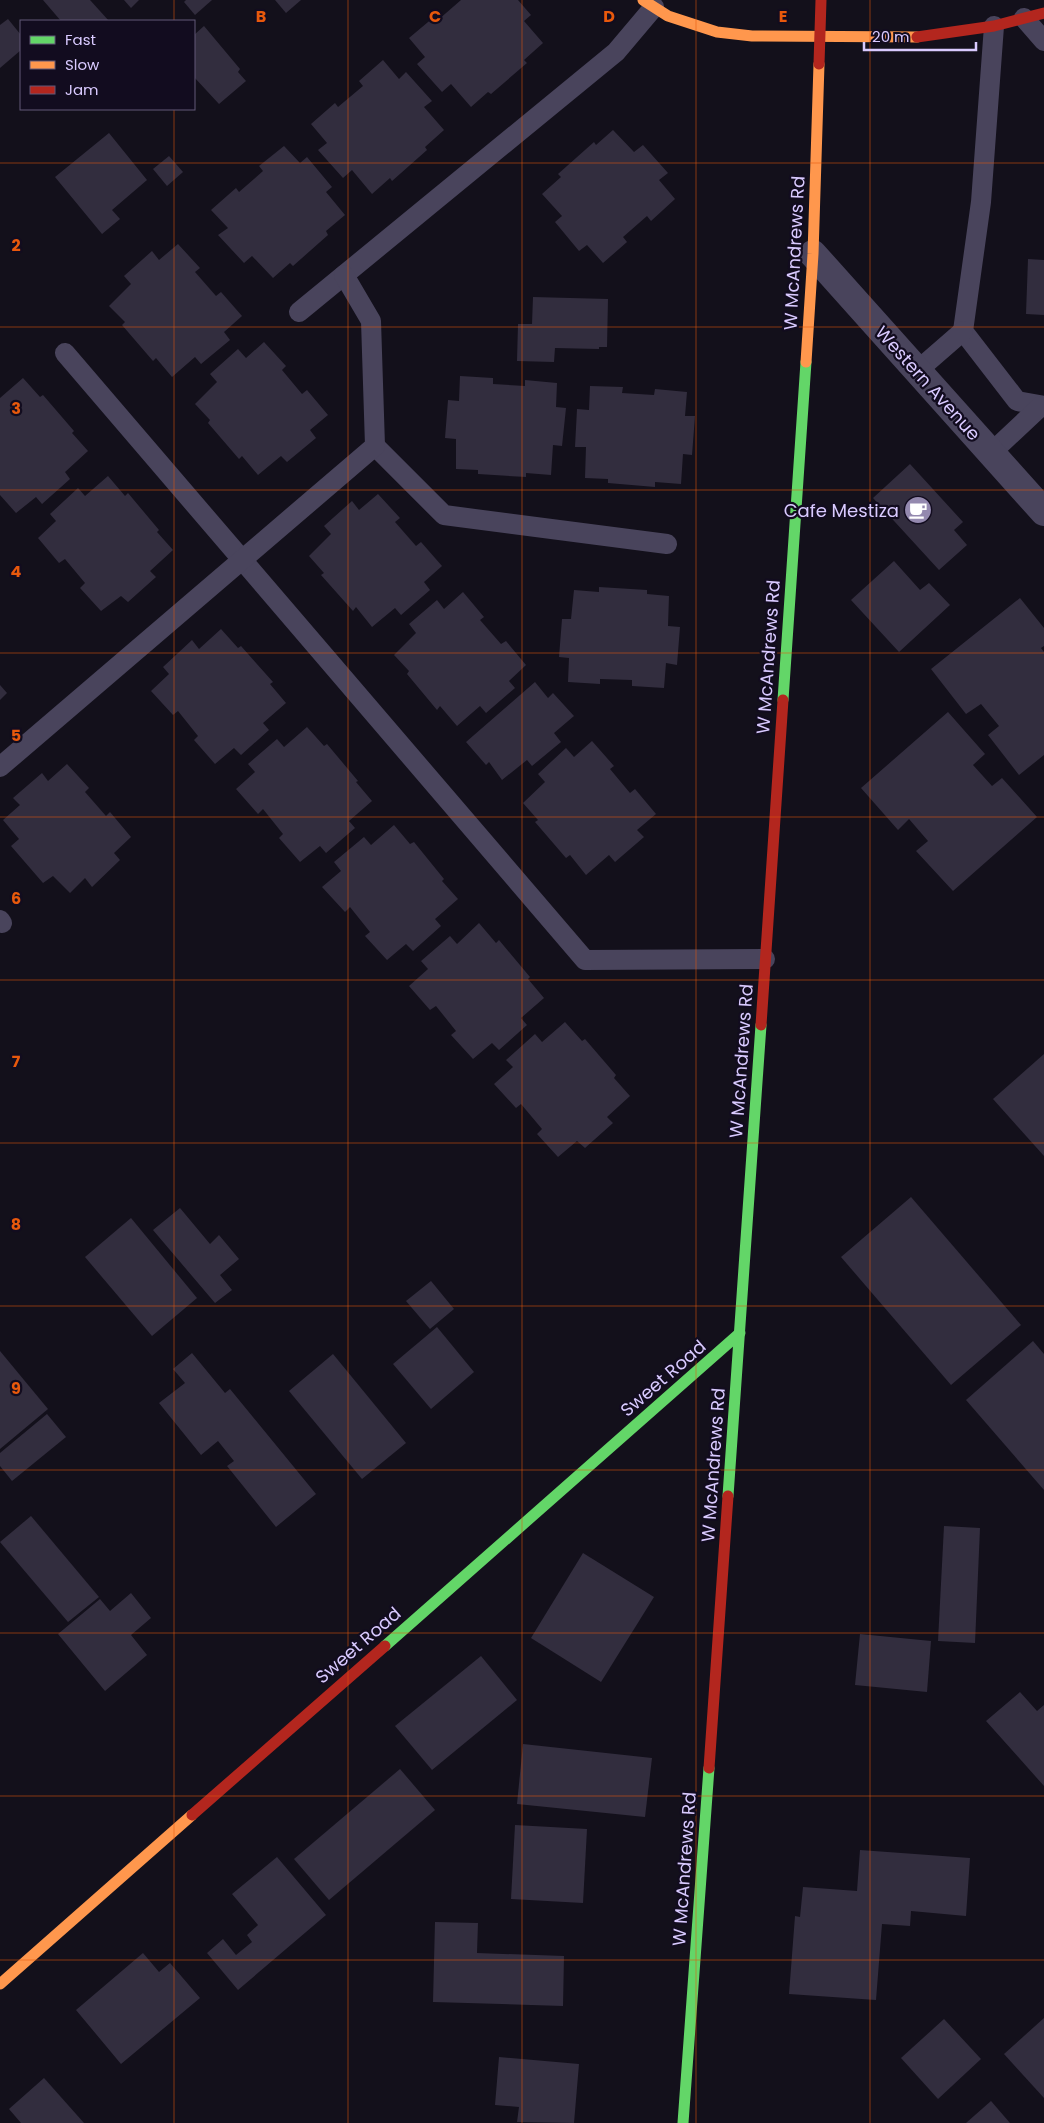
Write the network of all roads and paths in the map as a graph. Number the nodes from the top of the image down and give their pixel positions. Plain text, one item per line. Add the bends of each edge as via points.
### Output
1 (822, 0) edge
2 (648, 3) edge
3 (1044, 13) edge
4 (1024, 18) junction
5 (994, 26) junction
6 (821, 35) junction
7 (1044, 41) edge
8 (813, 254) junction
9 (344, 275) junction
10 (299, 312) dead end
11 (963, 331) junction
12 (65, 353) dead end
13 (917, 371) junction
14 (1043, 406) edge
15 (375, 446) junction
16 (992, 453) junction
17 (1044, 512) edge
18 (667, 544) dead end
19 (242, 560) junction
20 (0, 767) edge
21 (765, 959) junction
22 (740, 1333) junction
23 (0, 1984) edge
24 (683, 2123) edge

1 - 6 street, W McAndrews Rd
2 - 6 street via 668,16 717,32 752,36
2 - 9 lane via 616,52
3 - 4 street
4 - 5 street
4 - 7 lane
5 - 6 street via 927,36
5 - 11 lane via 981,202
6 - 8 street, W McAndrews Rd
8 - 13 street, Western Avenue
8 - 21 street, W McAndrews Rd
9 - 10 lane
9 - 15 lane via 371,320
11 - 13 lane
11 - 14 lane via 1017,401
12 - 19 lane
13 - 16 street, Western Avenue
14 - 16 lane
15 - 18 lane via 444,515
15 - 19 lane
16 - 17 street, Western Avenue
19 - 20 lane
19 - 21 lane via 586,960
21 - 22 street, W McAndrews Rd
22 - 23 street, Sweet Road
22 - 24 street, W McAndrews Rd

